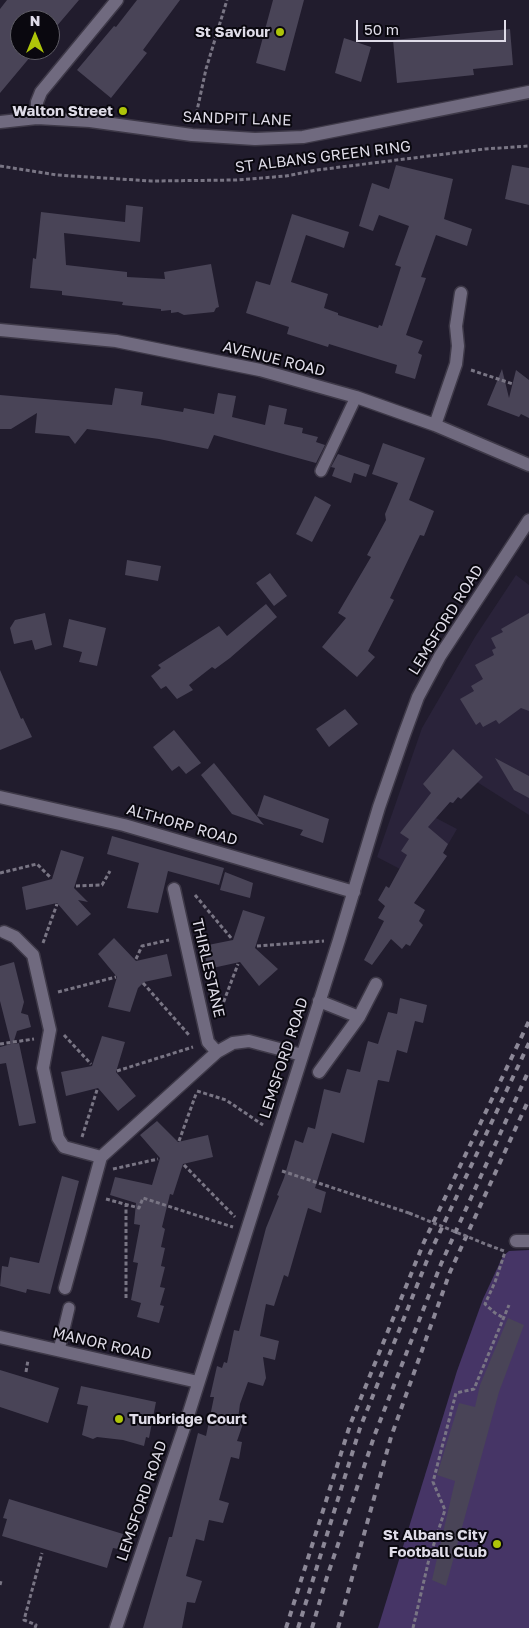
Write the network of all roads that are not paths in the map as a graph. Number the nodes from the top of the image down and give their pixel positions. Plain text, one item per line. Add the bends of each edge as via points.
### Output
1 (117, 0) edge
2 (529, 92) edge
3 (37, 118) junction
4 (0, 122) edge
5 (461, 293) dead end
6 (0, 330) edge
7 (356, 397) junction
8 (435, 424) junction
9 (529, 465) edge
10 (321, 471) dead end
11 (529, 520) edge
12 (0, 797) edge
13 (174, 890) dead end
14 (354, 892) junction
15 (4, 932) dead end
16 (376, 984) dead end
17 (319, 1001) junction
18 (359, 1017) junction
19 (208, 1046) junction
20 (302, 1055) junction
21 (319, 1072) dead end
22 (101, 1157) junction
23 (65, 1288) dead end
24 (68, 1308) dead end
25 (0, 1337) edge
26 (59, 1350) junction
27 (198, 1382) junction
28 (116, 1628) edge

1 - 3 street via 41,92
2 - 3 street, SANDPIT LANE via 303,137 255,139 192,135 90,121
3 - 4 street, SANDPIT LANE
5 - 8 street via 456,326 456,364
6 - 7 street, AVENUE ROAD via 116,341 260,370
7 - 8 street, AVENUE ROAD
7 - 10 lane
8 - 9 street, AVENUE ROAD
11 - 14 street, LEMSFORD ROAD via 440,656 418,697 379,807
12 - 14 street, ALTHORP ROAD via 124,825
13 - 19 street, THIRLESTANE
14 - 17 street, LEMSFORD ROAD
15 - 22 street via 15,937 33,955 49,1033 43,1068 58,1138 64,1147
16 - 18 street
17 - 18 street
17 - 20 street, LEMSFORD ROAD
18 - 21 street
19 - 20 street via 249,1041
19 - 22 street via 186,1079
20 - 27 street, LEMSFORD ROAD
22 - 23 street
24 - 26 lane
25 - 26 street, MANOR ROAD
26 - 27 street, MANOR ROAD
27 - 28 street, LEMSFORD ROAD

